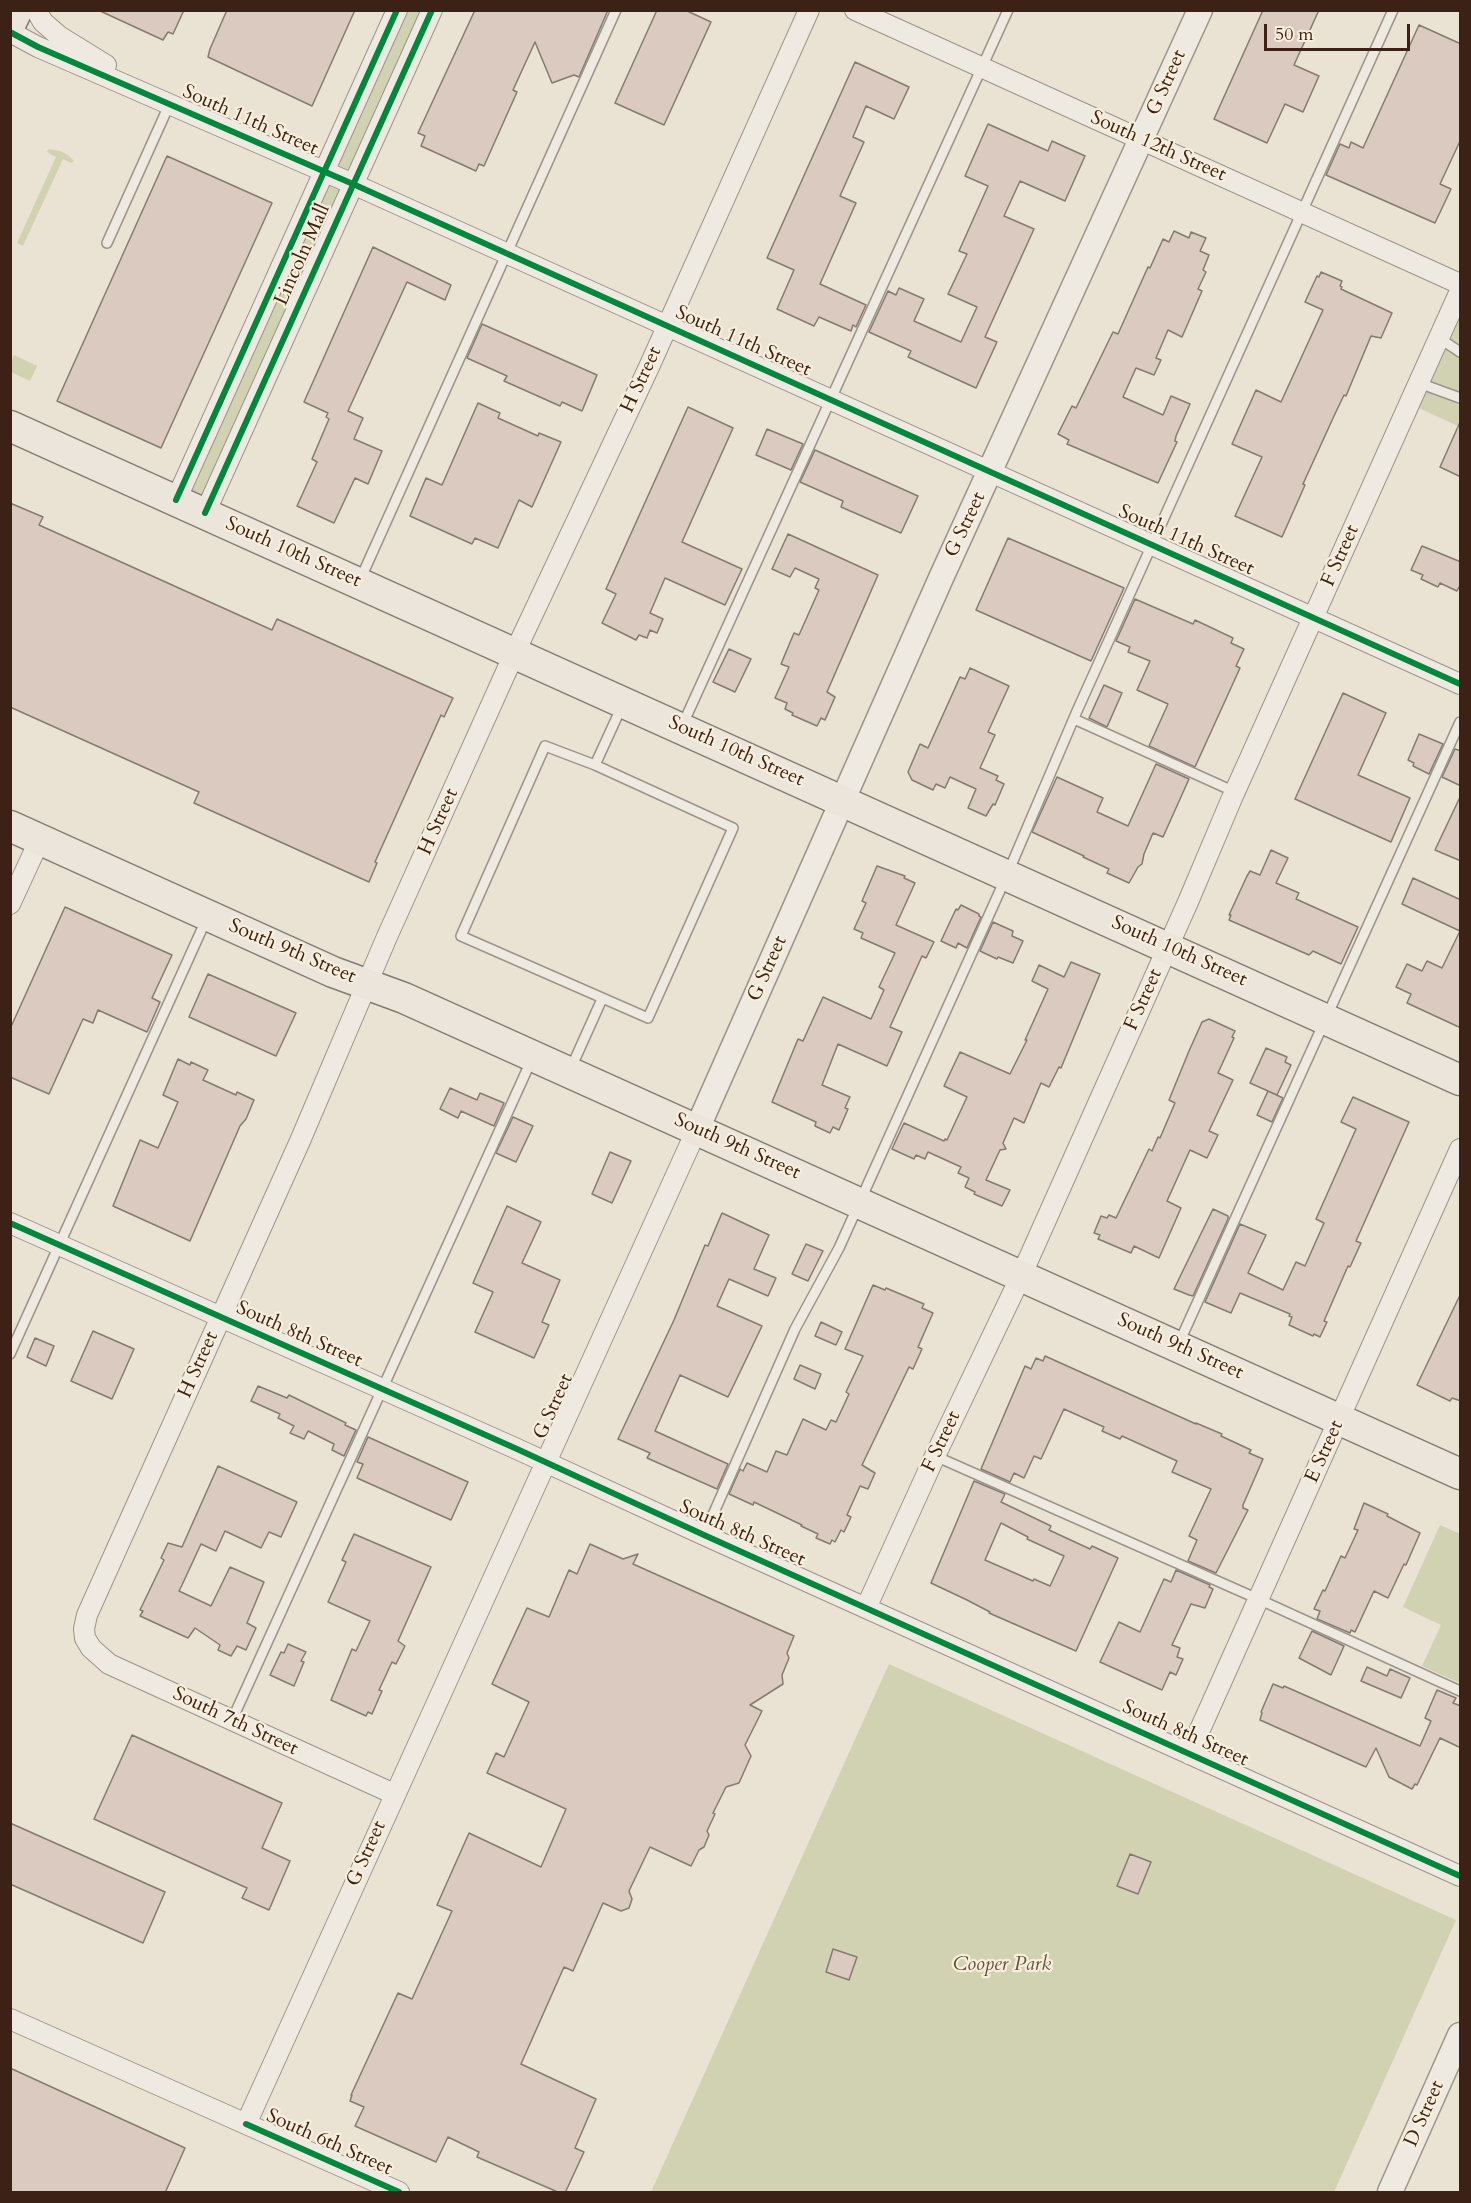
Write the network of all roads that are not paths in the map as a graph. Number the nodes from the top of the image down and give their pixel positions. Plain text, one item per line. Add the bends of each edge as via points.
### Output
1 (17, 10) edge
2 (36, 10) edge
3 (397, 10) edge
4 (432, 10) edge
5 (616, 10) edge
6 (809, 10) edge
7 (855, 10) edge
8 (1008, 10) edge
9 (1200, 10) edge
10 (1393, 10) edge
11 (10, 25) edge
12 (10, 32) edge
13 (982, 68) junction
14 (170, 103) junction
15 (1141, 139) junction
16 (324, 173) junction
17 (353, 184) junction
18 (1302, 212) junction
19 (107, 243) dead end
20 (507, 253) junction
21 (1461, 284) edge
22 (1461, 291) edge
23 (667, 326) junction
24 (1439, 338) junction
25 (1461, 352) edge
26 (1419, 383) junction
27 (1461, 398) edge
28 (832, 400) junction
29 (10, 426) edge
30 (991, 472) junction
31 (176, 500) junction
32 (205, 513) junction
33 (1152, 544) junction
34 (359, 583) junction
35 (1313, 617) junction
36 (515, 652) junction
37 (1461, 684) edge
38 (624, 703) junction
39 (1074, 719) junction
40 (1461, 722) edge
41 (681, 728) junction
42 (595, 765) junction
43 (1235, 792) junction
44 (843, 801) junction
45 (10, 826) edge
46 (40, 840) junction
47 (1006, 875) junction
48 (10, 904) edge
49 (208, 915) junction
50 (1168, 947) junction
51 (367, 984) junction
52 (602, 999) junction
53 (1326, 1019) junction
54 (533, 1056) junction
55 (570, 1072) junction
56 (1461, 1080) edge
57 (697, 1129) junction
58 (1461, 1149) edge
59 (859, 1202) junction
60 (10, 1222) edge
61 (59, 1244) junction
62 (1021, 1276) junction
63 (220, 1317) junction
64 (1178, 1347) junction
65 (10, 1354) edge
66 (382, 1390) junction
67 (1339, 1419) junction
68 (935, 1456) junction
69 (547, 1463) junction
70 (1461, 1474) edge
71 (704, 1535) junction
72 (1258, 1599) junction
73 (866, 1608) junction
74 (86, 1638) joint
75 (1461, 1691) edge
76 (232, 1720) junction
77 (1189, 1754) junction
78 (394, 1794) junction
79 (1461, 1876) edge
80 (10, 2019) edge
81 (1461, 2035) edge
82 (246, 2124) junction
83 (399, 2193) edge
84 (1390, 2193) edge

1 - 11 main road
2 - 14 street, South 11th Street via 59,36
3 - 16 street, Lincoln Mall
4 - 17 street, Lincoln Mall
5 - 20 lane
6 - 23 street, H Street
7 - 13 street, South 12th Street
8 - 13 lane
9 - 15 street, G Street
10 - 18 lane
12 - 14 street, South 11th Street
13 - 15 street, South 12th Street
13 - 28 lane
14 - 16 street, South 11th Street
14 - 19 lane
15 - 18 street, South 12th Street
15 - 30 street, G Street
16 - 17 street, South 11th Street
16 - 31 street, Lincoln Mall
17 - 20 street, South 11th Street
17 - 32 street, Lincoln Mall
18 - 21 street, South 12th Street
18 - 33 lane
20 - 23 street, South 11th Street
20 - 34 lane
22 - 24 street, F Street
23 - 28 street, South 11th Street
23 - 36 street, H Street
24 - 25 lane
24 - 26 street, F Street
26 - 27 lane
26 - 35 street, F Street
28 - 30 street, South 11th Street
28 - 41 lane
29 - 31 main road, South 10th Street
30 - 33 street, South 11th Street
30 - 44 street, G Street
31 - 32 main road, South 10th Street
32 - 34 main road, South 10th Street
33 - 35 street, South 11th Street
33 - 39 lane
34 - 36 main road, South 10th Street
35 - 37 street, South 11th Street
35 - 43 street, F Street
36 - 38 main road, South 10th Street
36 - 51 street, H Street
38 - 41 main road, South 10th Street
38 - 42 lane
39 - 43 lane
39 - 47 lane
40 - 53 lane
41 - 44 main road, South 10th Street
42 - 52 lane via 733,828 648,1018
42 - 52 lane via 545,746 461,936
43 - 50 street, F Street
44 - 47 main road, South 10th Street
44 - 57 street, G Street
45 - 46 main road, South 9th Street
46 - 48 street
46 - 49 main road, South 9th Street
47 - 50 main road, South 10th Street
47 - 59 lane
49 - 51 main road, South 9th Street
49 - 61 lane
50 - 53 main road, South 10th Street
50 - 62 street, F Street
51 - 54 main road, South 9th Street
51 - 63 street, H Street
52 - 55 lane
53 - 56 main road, South 10th Street
53 - 64 lane
54 - 55 main road, South 9th Street
54 - 66 lane
55 - 57 main road, South 9th Street
57 - 59 main road, South 9th Street
57 - 69 street, G Street
58 - 67 street, E Street
59 - 62 main road, South 9th Street
59 - 71 lane via 795,1329
60 - 61 street, South 8th Street
61 - 63 street, South 8th Street
61 - 65 lane
62 - 64 main road, South 9th Street
62 - 68 street, F Street
63 - 66 street, South 8th Street
63 - 74 street, H Street via 87,1615
64 - 67 main road, South 9th Street
66 - 69 street, South 8th Street
66 - 76 lane
67 - 70 main road, South 9th Street
67 - 72 street, E Street
68 - 72 lane
68 - 73 street, F Street
69 - 71 street, South 8th Street
69 - 78 street, G Street
71 - 73 street, South 8th Street
72 - 75 lane
72 - 77 street, E Street
73 - 77 street, South 8th Street
74 - 76 street, South 7th Street via 109,1664
76 - 78 street, South 7th Street
77 - 79 street, South 8th Street
78 - 82 street, G Street
80 - 82 street, South 6th Street
81 - 84 street, D Street
82 - 83 street, South 6th Street

